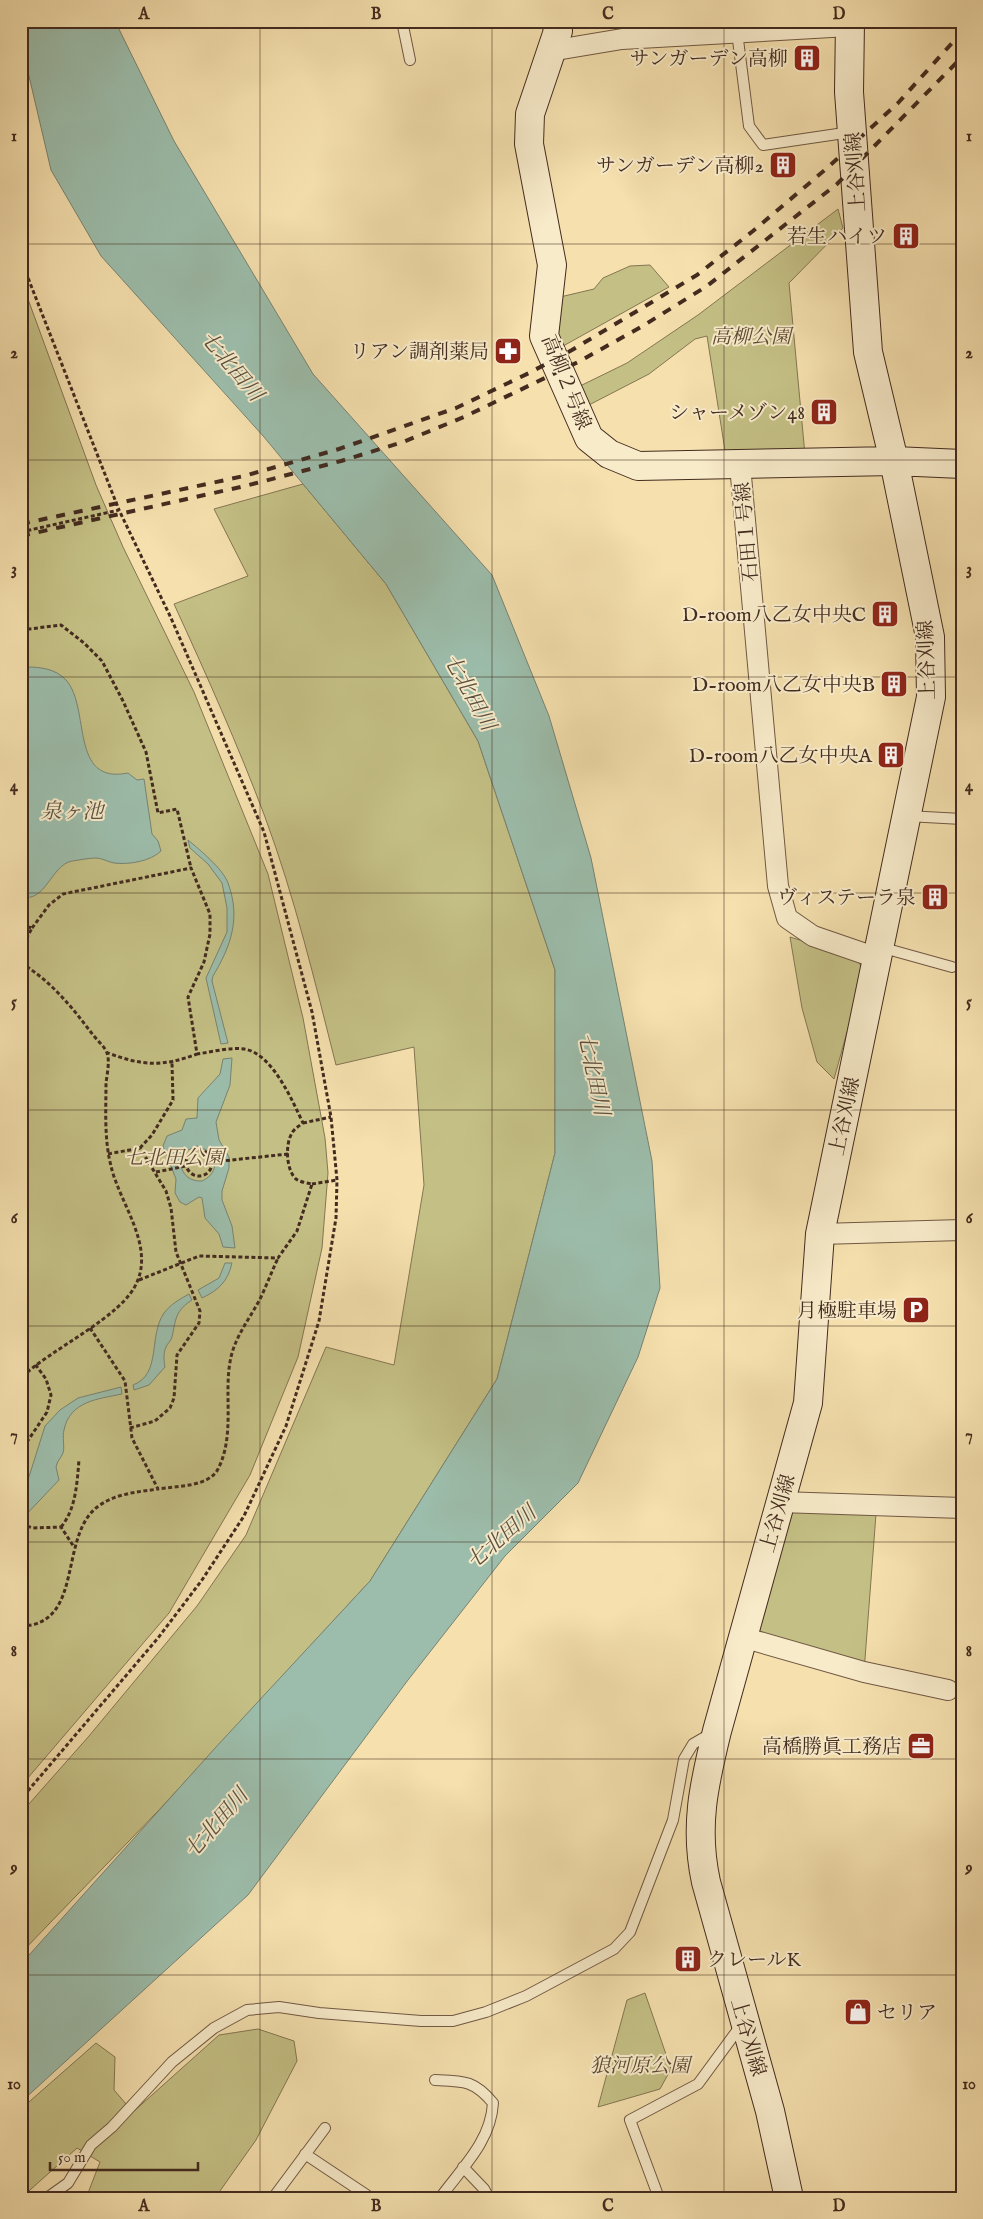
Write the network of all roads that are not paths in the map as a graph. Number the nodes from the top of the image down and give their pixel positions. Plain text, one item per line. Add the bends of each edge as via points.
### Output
1 (402, 21) edge
2 (556, 21) edge
3 (850, 24) edge
4 (737, 32) junction
5 (550, 51) junction
6 (410, 60) dead end
7 (852, 132) junction
8 (894, 461) junction
9 (962, 464) edge
10 (740, 465) junction
11 (906, 816) junction
12 (962, 819) edge
13 (878, 953) junction
14 (952, 967) dead end
15 (962, 1230) edge
16 (820, 1234) junction
17 (780, 1502) junction
18 (962, 1508) edge
19 (742, 1637) junction
20 (948, 1690) dead end
21 (717, 1731) junction
22 (744, 2021) junction
23 (435, 2080) dead end
24 (325, 2128) dead end
25 (305, 2154) junction
26 (463, 2167) junction
27 (47, 2198) edge
28 (273, 2198) edge
29 (371, 2198) edge
30 (440, 2198) edge
31 (489, 2198) edge
32 (659, 2198) edge
33 (789, 2198) edge

1 - 6 lane
2 - 5 street, 高柳２号線 via 558,31
3 - 4 street
3 - 7 street, 上谷刈線 via 848,92
4 - 5 street via 622,39
4 - 7 lane via 749,126 763,146
5 - 10 street, 高柳２号線 via 530,114 529,144 552,265 544,336 589,438 609,454 638,466
7 - 8 street, 上谷刈線 via 868,352
8 - 9 street, 高柳２号線
8 - 10 street, 高柳２号線
8 - 11 street, 上谷刈線 via 930,637 931,697
10 - 13 street, 石田１号線 via 778,886 787,918 813,936
11 - 12 lane
11 - 13 street, 上谷刈線
13 - 14 lane
13 - 16 street, 上谷刈線
15 - 16 street
16 - 17 street, 上谷刈線 via 808,1402
17 - 18 street
17 - 19 street, 上谷刈線
19 - 20 street via 864,1672
19 - 21 street, 上谷刈線
21 - 22 street, 上谷刈線 via 704,1788 699,1846
21 - 27 lane via 693,1744 684,1759 673,1820 630,1932 614,1949 526,1996 486,2012 453,2020 402,2019 279,2007 247,2010 214,2028 172,2062 92,2145 68,2183
22 - 32 lane via 698,2084 630,2120
22 - 33 street, 上谷刈線
23 - 26 lane via 466,2081 482,2089 493,2103 488,2131
24 - 25 lane
25 - 28 lane
25 - 29 lane
26 - 30 lane
26 - 31 lane

